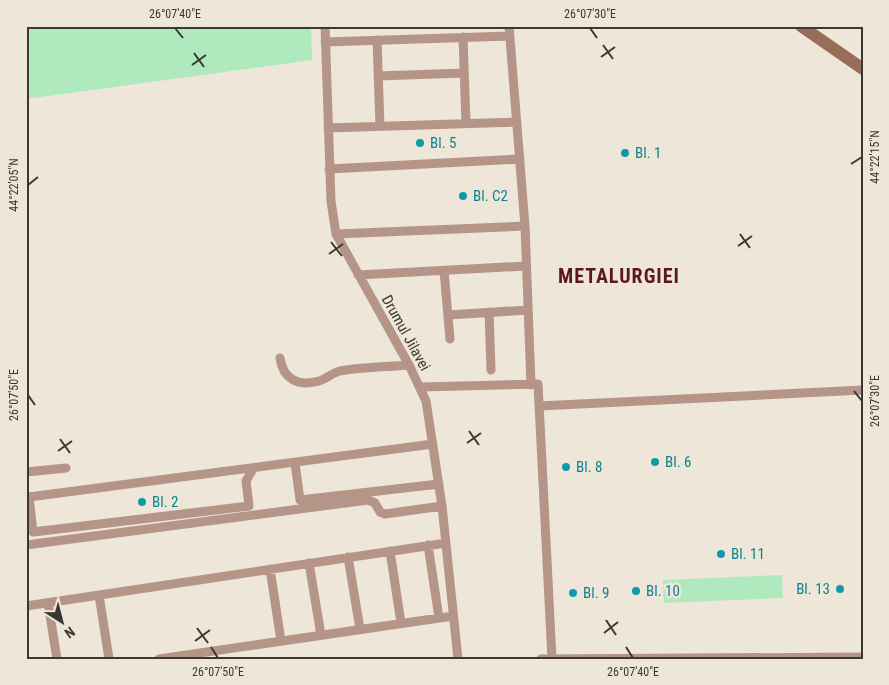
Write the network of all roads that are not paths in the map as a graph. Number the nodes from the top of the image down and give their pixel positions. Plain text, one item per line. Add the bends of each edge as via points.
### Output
1 (325, 26) edge
2 (509, 26) edge
3 (801, 26) edge
4 (510, 36) junction
5 (463, 37) junction
6 (377, 40) junction
7 (325, 42) junction
8 (863, 69) edge
9 (464, 74) junction
10 (378, 76) junction
11 (516, 122) junction
12 (466, 123) junction
13 (380, 126) junction
14 (328, 128) junction
15 (520, 159) junction
16 (330, 168) junction
17 (525, 226) junction
18 (336, 234) junction
19 (526, 266) junction
20 (444, 271) junction
21 (358, 275) junction
22 (528, 310) junction
23 (489, 312) junction
24 (448, 315) junction
25 (450, 339) dead end
26 (280, 358) dead end
27 (409, 365) junction
28 (491, 370) dead end
29 (531, 384) junction
30 (421, 387) junction
31 (863, 390) edge
32 (539, 406) junction
33 (434, 444) junction
34 (295, 463) junction
35 (66, 468) dead end
36 (253, 469) junction
37 (26, 472) edge
38 (439, 484) junction
39 (442, 506) junction
40 (446, 542) junction
41 (26, 545) edge
42 (428, 545) junction
43 (390, 551) junction
44 (348, 557) junction
45 (309, 563) junction
46 (270, 569) junction
47 (99, 595) junction
48 (48, 603) junction
49 (26, 606) edge
50 (453, 616) junction
51 (439, 618) junction
52 (401, 623) junction
53 (360, 629) junction
54 (320, 635) junction
55 (281, 641) junction
56 (863, 657) edge
57 (552, 658) edge
58 (57, 659) edge
59 (109, 659) edge
60 (159, 659) edge
61 (458, 659) edge
62 (541, 659) edge

1 - 7 street, Drumul Jilavei
2 - 4 street
3 - 8 main road
4 - 5 street
4 - 11 street
5 - 6 street
5 - 9 street
6 - 7 street
6 - 10 street
7 - 14 street, Drumul Jilavei
9 - 10 street
9 - 12 street
10 - 13 street
11 - 12 street
11 - 15 street
12 - 13 street
13 - 14 street
14 - 16 street, Drumul Jilavei
15 - 16 street
15 - 17 street
16 - 18 street, Drumul Jilavei
17 - 18 street
17 - 19 street
18 - 21 street, Drumul Jilavei
19 - 20 street
19 - 22 street
20 - 21 street
20 - 24 street
21 - 27 street, Drumul Jilavei
22 - 23 street
22 - 29 street
23 - 24 street
23 - 28 street
24 - 25 street
26 - 27 street via 287,377 305,383 338,372
27 - 30 street, Drumul Jilavei
29 - 30 street
29 - 32 street via 538,384
30 - 33 street, Drumul Jilavei
31 - 32 street
32 - 57 street
33 - 34 street
33 - 38 street, Drumul Jilavei
34 - 36 street
34 - 38 street via 300,500
35 - 37 street
36 - 36 street via 246,482 249,506 33,532 29,497
38 - 39 street, Drumul Jilavei
39 - 40 street, Drumul Jilavei
39 - 41 street via 385,514 368,500
40 - 42 street
40 - 50 street, Drumul Jilavei
42 - 43 street
42 - 51 street
43 - 44 street
43 - 52 street
44 - 45 street
44 - 53 street
45 - 46 street
45 - 54 street
46 - 47 street
46 - 55 street
47 - 48 street
47 - 59 street
48 - 49 street
48 - 58 street
50 - 51 street
50 - 61 street, Drumul Jilavei
51 - 52 street
52 - 53 street
53 - 54 street
54 - 55 street
55 - 60 street
56 - 57 street
57 - 62 street

